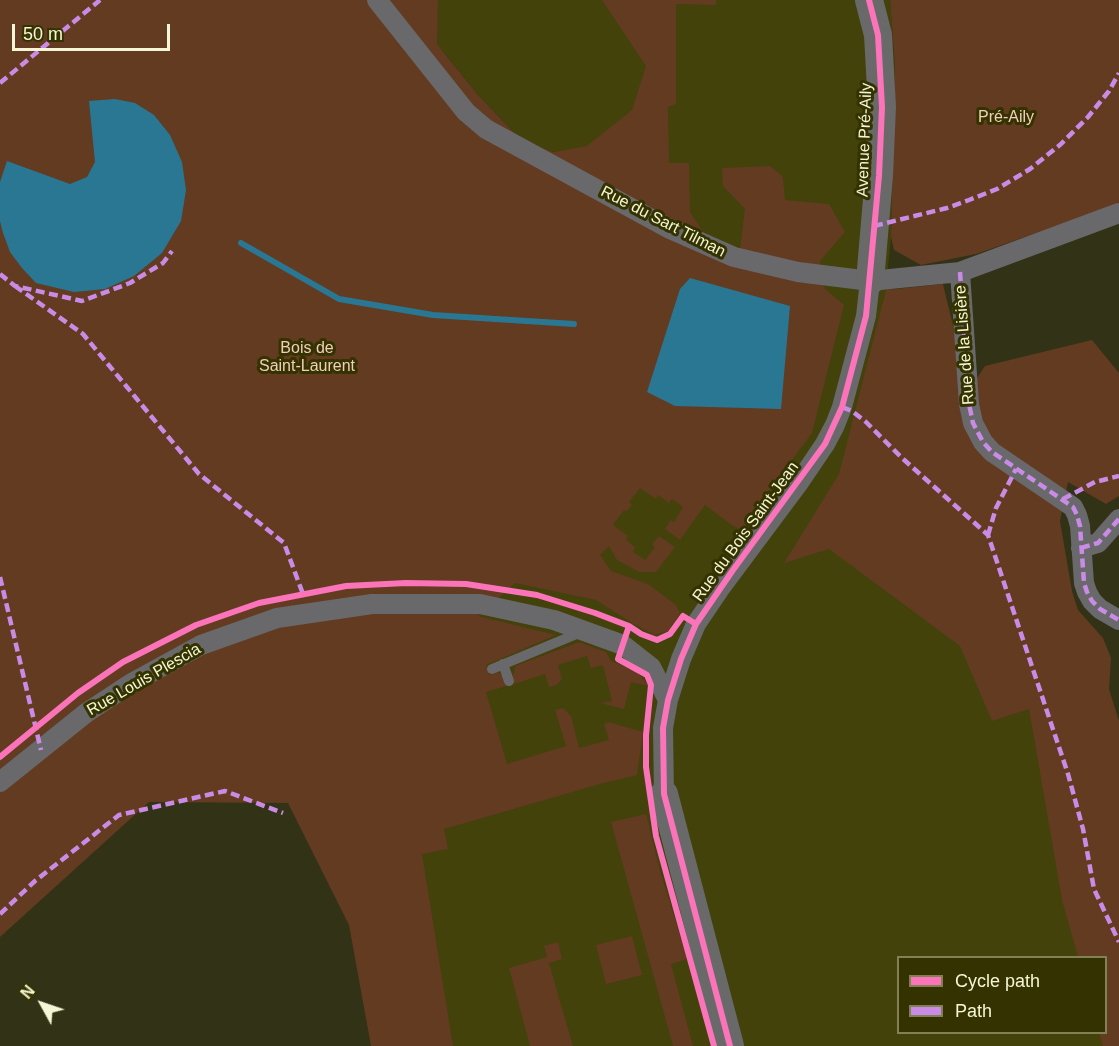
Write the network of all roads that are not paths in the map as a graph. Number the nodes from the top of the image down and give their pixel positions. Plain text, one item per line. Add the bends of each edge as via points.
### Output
1 (377, 0) edge
2 (869, 0) edge
3 (1119, 213) edge
4 (960, 272) junction
5 (870, 281) junction
6 (1119, 519) edge
7 (1082, 548) junction
8 (1119, 620) edge
9 (584, 631) junction
10 (503, 664) junction
11 (492, 669) dead end
12 (509, 681) dead end
13 (668, 700) junction
14 (0, 782) edge
15 (664, 794) joint
16 (730, 1046) edge

1 - 5 street, Rue du Sart Tilman via 465,112 486,129 668,228 734,257 769,267
2 - 5 street, Avenue Pré-Aily via 878,35 882,107
3 - 4 street, Rue du Sart Tilman
4 - 5 street, Rue du Sart Tilman
4 - 7 street, Rue de la Lisière via 973,423 992,452 1073,507
5 - 13 street, Rue du Bois Saint-Jean via 866,316 835,425 696,624
6 - 7 street via 1098,543
7 - 8 street, Rue de la Lisière via 1084,583 1092,601
9 - 10 lane
9 - 13 street, Rue Louis Plescia via 623,645 651,667
9 - 14 street, Rue Louis Plescia via 554,620 480,604 372,604 277,618 201,645 130,684 86,713
10 - 11 lane
10 - 12 lane
13 - 15 street, Rue du Bois Saint-Jean via 663,728
15 - 16 street, Rue du Bois Saint-Jean

